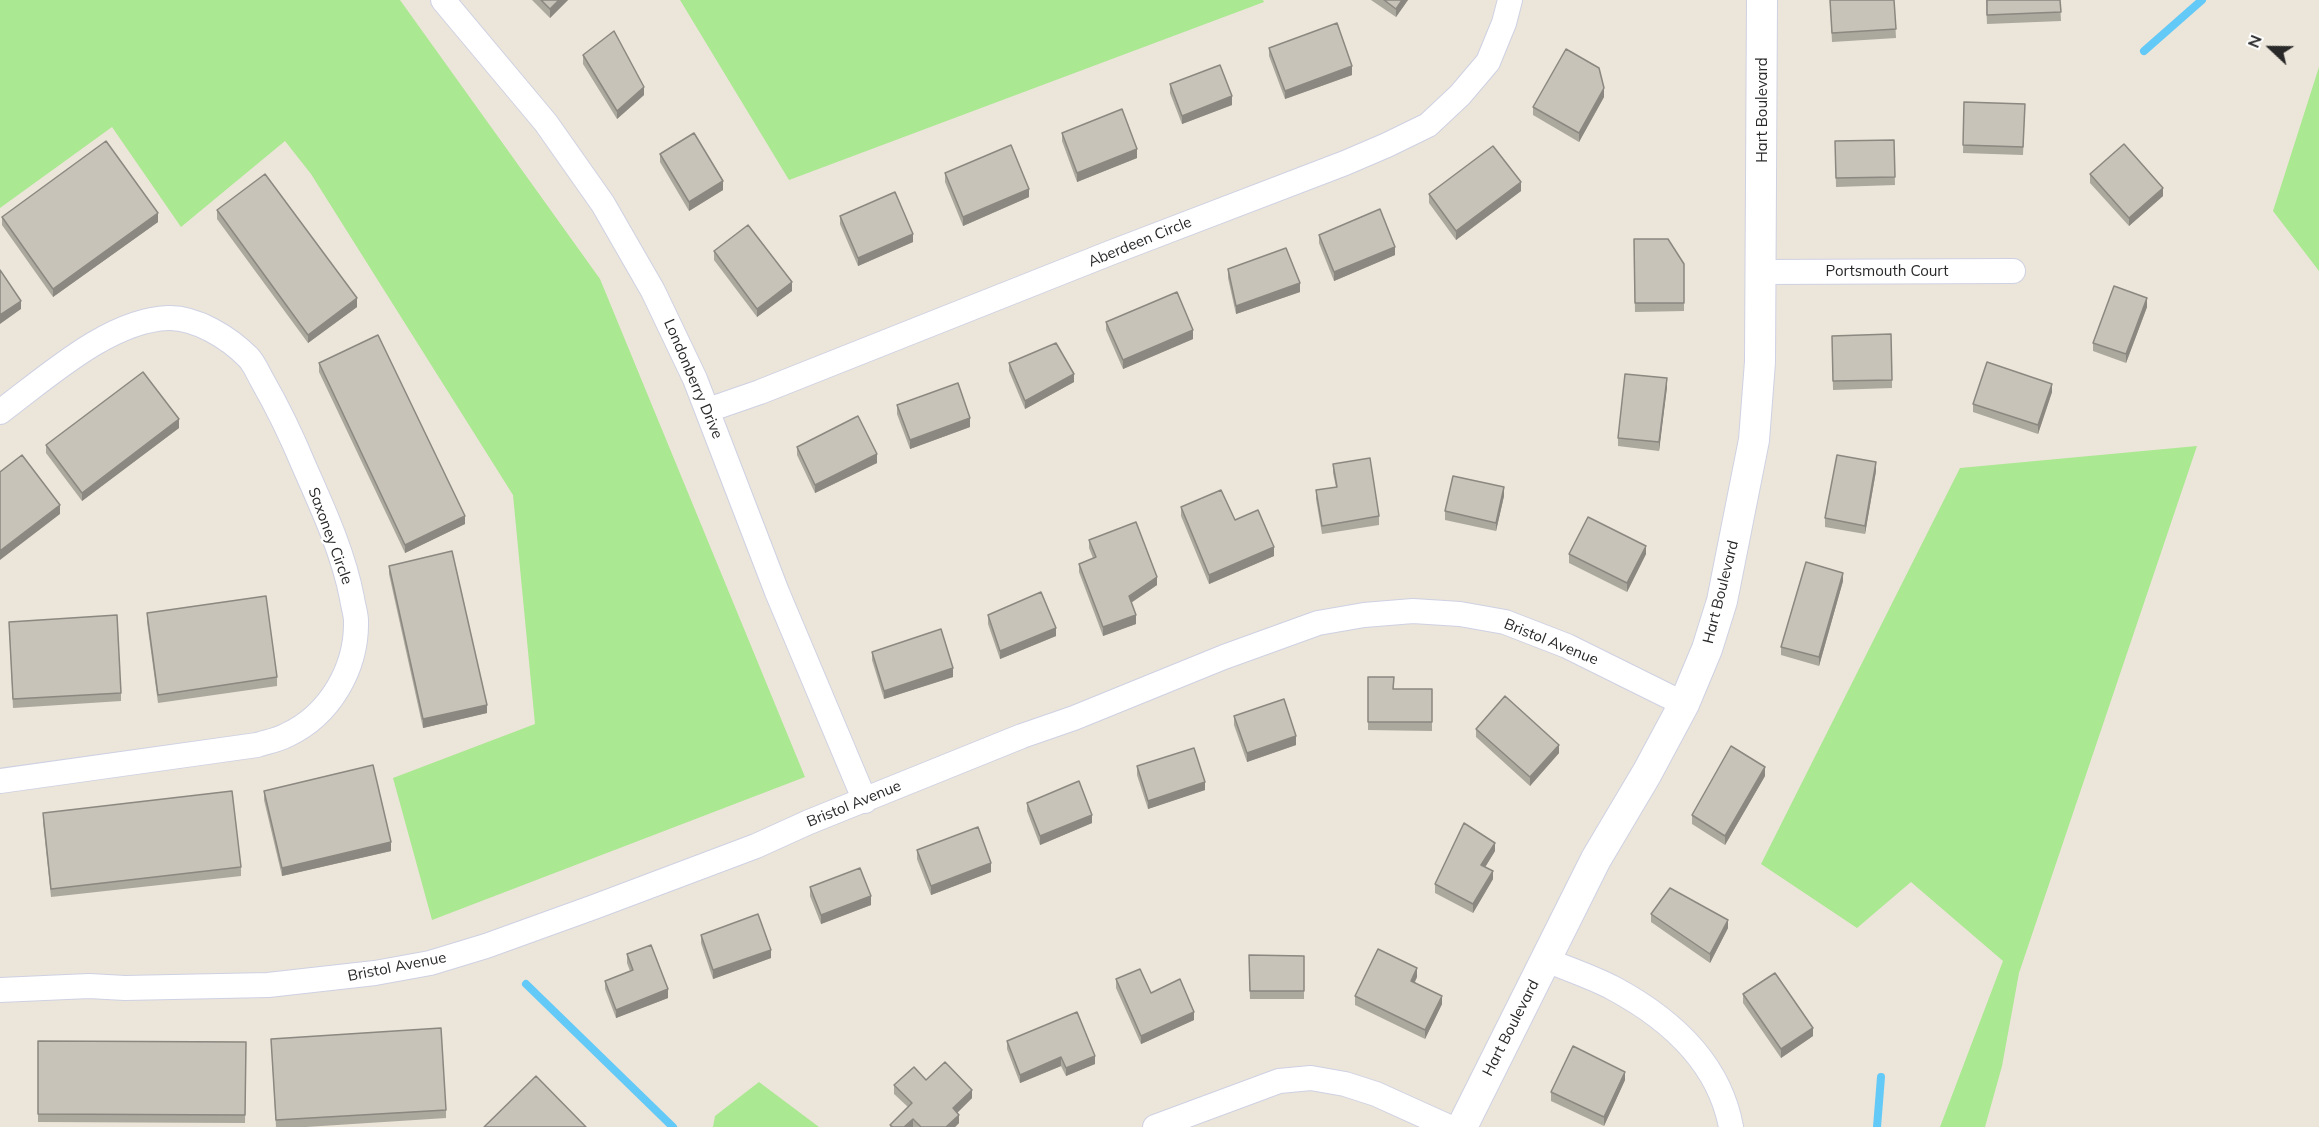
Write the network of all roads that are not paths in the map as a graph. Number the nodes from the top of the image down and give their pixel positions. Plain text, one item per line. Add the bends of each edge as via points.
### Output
1 (443, 0) edge
2 (1510, 0) edge
3 (1762, 0) edge
4 (2013, 270) dead end
5 (1762, 272) junction
6 (708, 410) junction
7 (0, 412) edge
8 (1684, 704) junction
9 (0, 781) edge
10 (865, 801) junction
11 (1546, 960) junction
12 (0, 990) edge
13 (1155, 1127) edge
14 (1449, 1127) edge
15 (1462, 1127) edge
16 (1731, 1127) edge

1 - 6 street, Londonberry Drive via 546,123 603,204 654,291
2 - 6 street, Aberdeen Circle via 1488,62 1428,125 1345,163
3 - 5 street, Hart Boulevard
4 - 5 street, Portsmouth Court
5 - 8 street, Hart Boulevard via 1754,440 1722,601
6 - 10 street, Londonberry Drive via 777,592
7 - 9 street, Saxoney Circle via 97,341 120,329 170,318 196,323 223,337 250,358 285,422 336,544 356,621 351,658 338,690 314,718 287,736 257,745
8 - 10 street, Bristol Avenue via 1568,646 1504,622 1413,611 1364,615 1318,623 1234,653
8 - 11 street, Hart Boulevard via 1596,859
10 - 12 street, Bristol Avenue via 594,907 430,963 268,985
11 - 15 street, Hart Boulevard
11 - 16 street via 1612,988 1669,1024 1716,1080
13 - 14 street via 1279,1081 1311,1078 1377,1094

